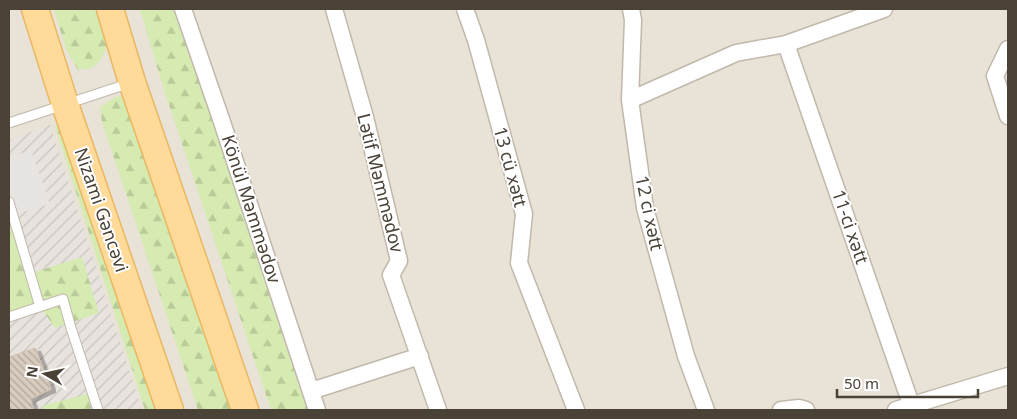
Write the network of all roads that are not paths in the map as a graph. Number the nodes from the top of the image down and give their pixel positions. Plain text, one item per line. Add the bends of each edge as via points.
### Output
1 (35, 9) edge
2 (110, 9) edge
3 (183, 9) edge
4 (334, 9) edge
5 (465, 9) edge
6 (631, 9) edge
7 (884, 9) edge
8 (786, 44) junction
9 (1008, 49) edge
10 (132, 82) junction
11 (630, 100) junction
12 (65, 104) junction
13 (1008, 116) edge
14 (9, 122) edge
15 (9, 202) edge
16 (40, 306) junction
17 (9, 317) edge
18 (420, 356) junction
19 (1008, 376) edge
20 (311, 391) junction
21 (913, 408) edge
22 (98, 410) edge
23 (170, 410) edge
24 (245, 410) edge
25 (317, 410) edge
26 (438, 410) edge
27 (576, 410) edge
28 (706, 410) edge
29 (781, 410) edge
30 (806, 410) edge
31 (896, 410) edge

1 - 12 main road, Nizami Gəncəvi
2 - 10 main road
3 - 20 street, Könül Məmmədov
4 - 18 street, Lətif Məmmədov via 365,117 399,261 391,275
5 - 27 street, 13 cü xətt via 524,214 519,263
6 - 11 street, 12 ci xətt
7 - 8 street
8 - 11 street via 736,53
8 - 21 street, 11-ci xətt
9 - 13 street via 995,76
10 - 12 lane
10 - 24 main road
11 - 28 street, 12 ci xətt via 645,208 686,356
12 - 14 lane
12 - 23 main road, Nizami Gəncəvi
15 - 16 lane
16 - 17 lane
16 - 22 lane via 62,299
18 - 20 street
18 - 26 street, Lətif Məmmədov
19 - 21 street
20 - 25 street, Könül Məmmədov
21 - 31 street
29 - 30 street

